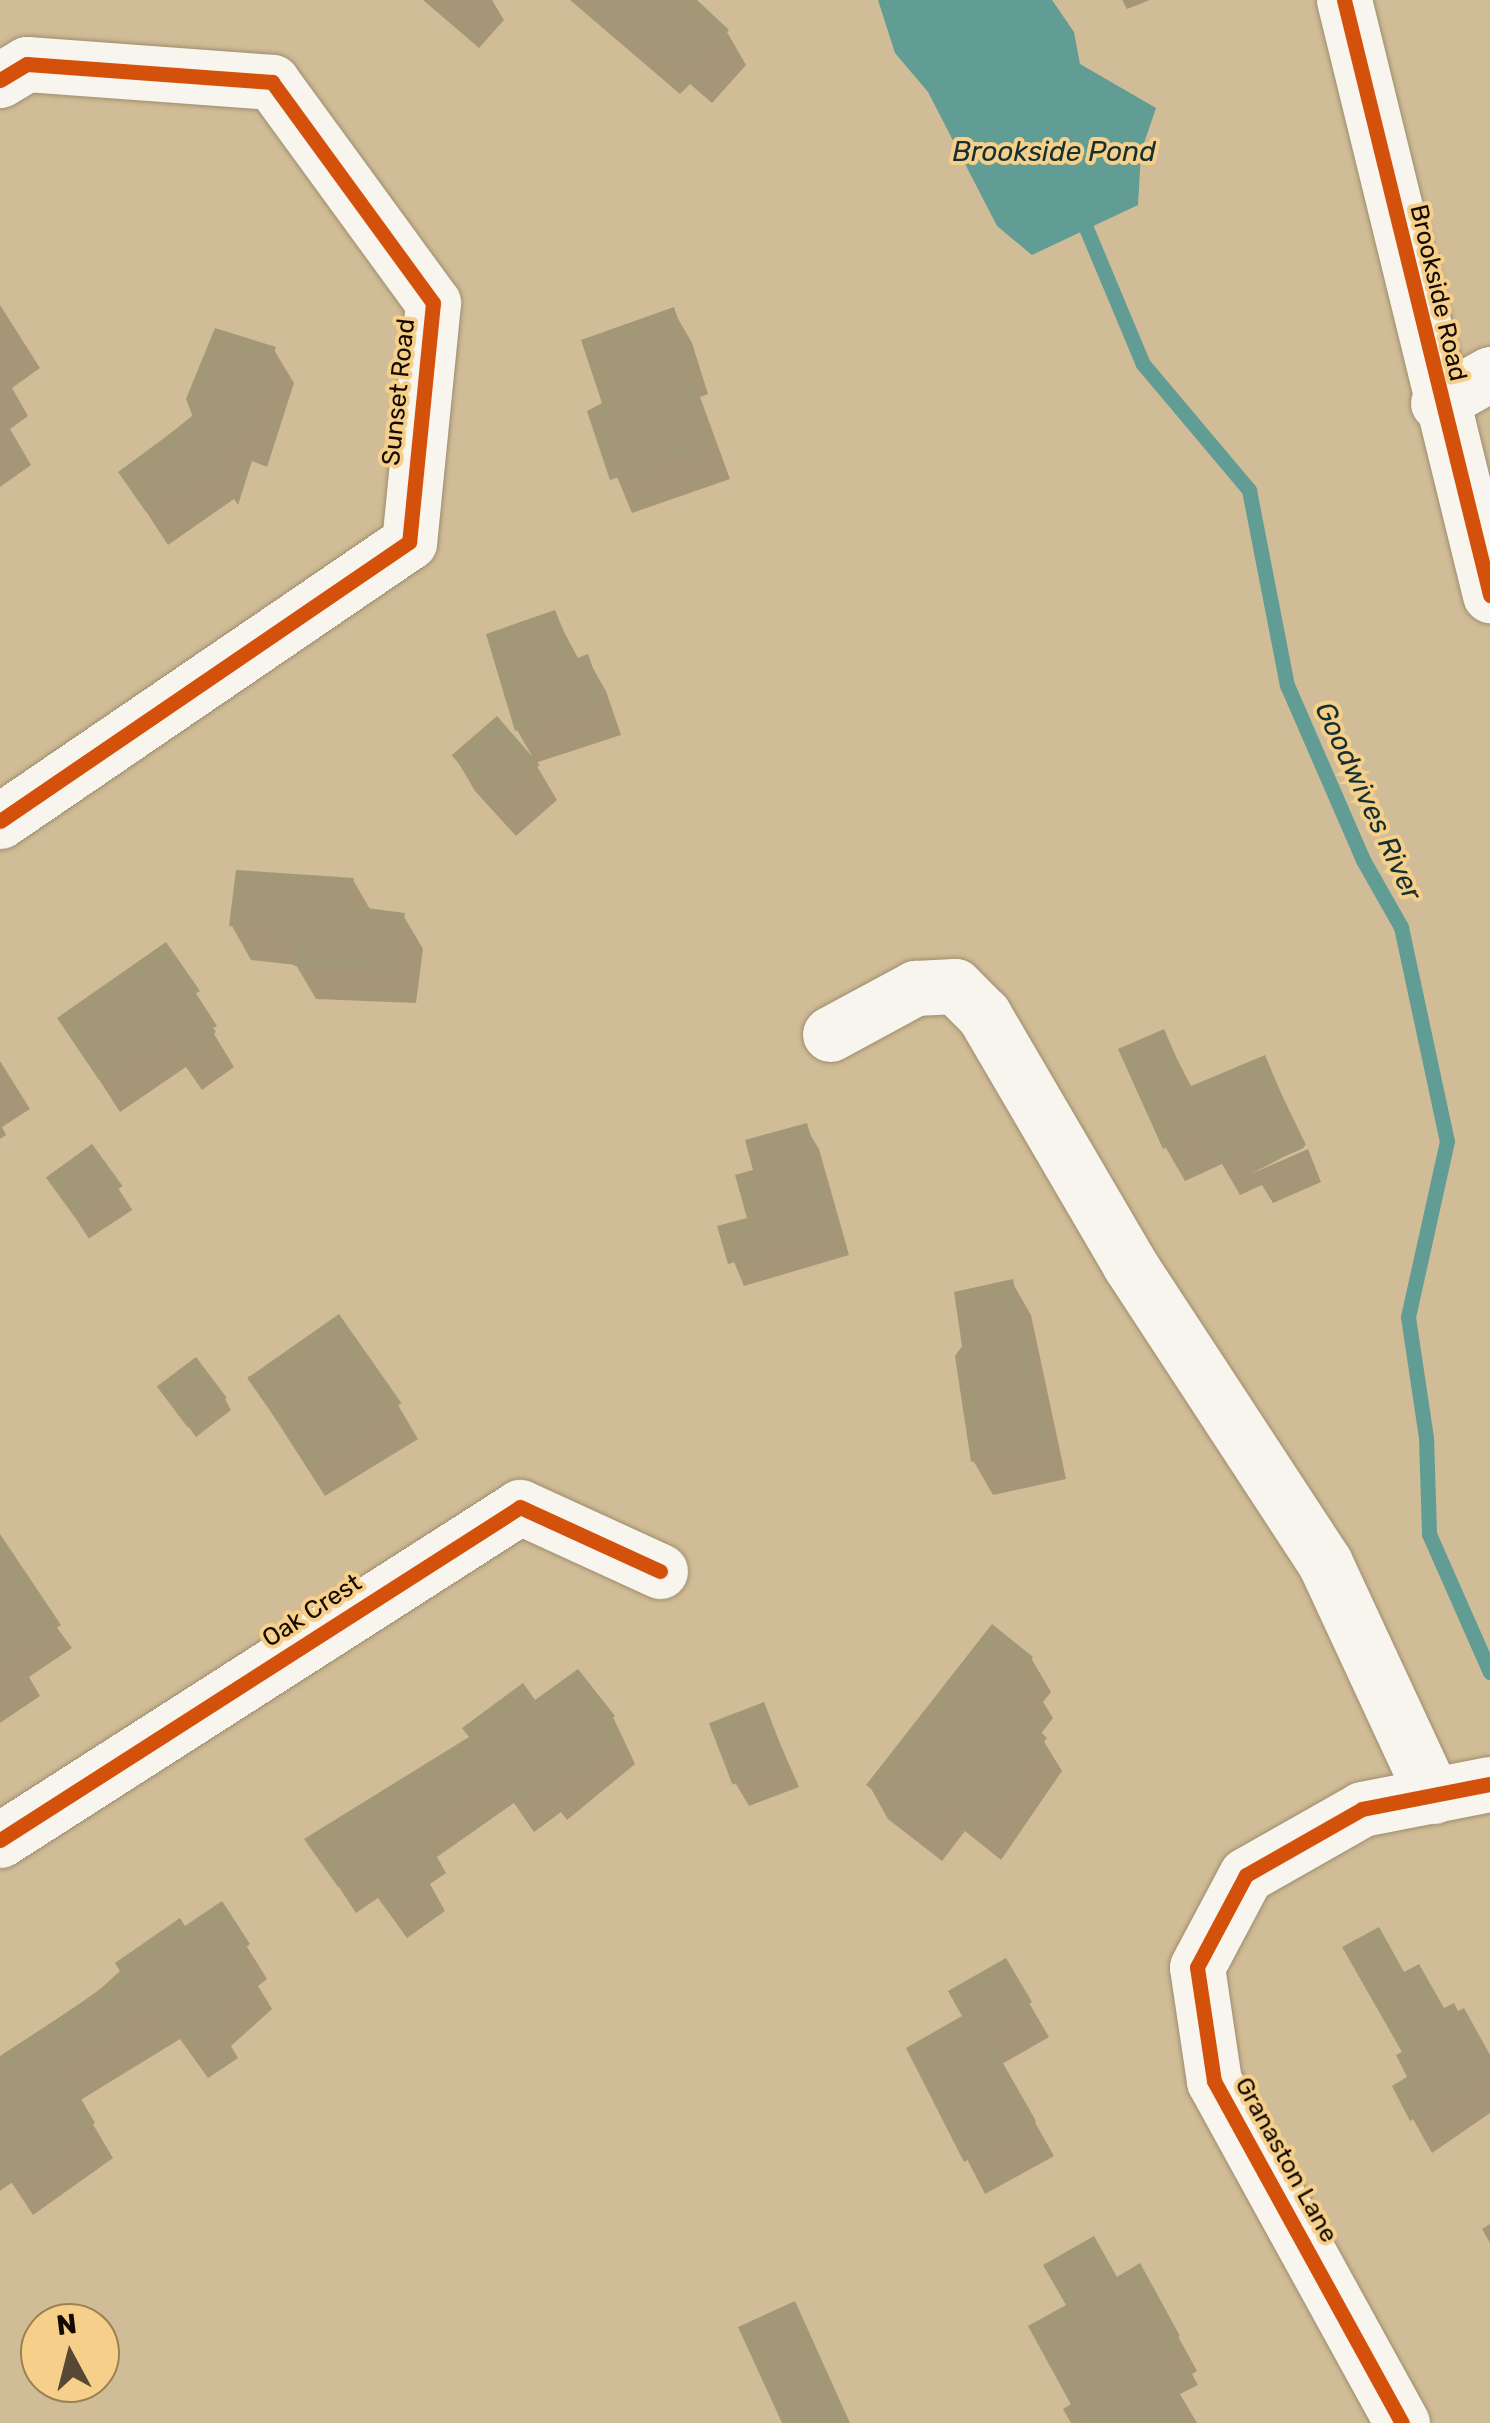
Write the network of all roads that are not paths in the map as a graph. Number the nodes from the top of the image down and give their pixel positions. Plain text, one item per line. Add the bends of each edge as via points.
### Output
1 (1344, 0) edge
2 (0, 80) edge
3 (1490, 374) edge
4 (1438, 403) junction
5 (1490, 595) edge
6 (0, 822) edge
7 (830, 1034) dead end
8 (660, 1571) dead end
9 (1490, 1784) edge
10 (1433, 1796) junction
11 (0, 1840) edge
12 (1402, 2423) edge

1 - 4 street, Brookside Road
2 - 6 street, Sunset Road via 28,64 272,82 434,303 409,542
3 - 4 street
4 - 5 street, Brookside Road
7 - 10 street via 916,988 955,986 984,1015 1130,1265 1325,1563
8 - 11 street, Oak Crest via 520,1507
9 - 10 street, Granaston Lane
10 - 12 street, Granaston Lane via 1362,1809 1246,1875 1197,1967 1214,2081

